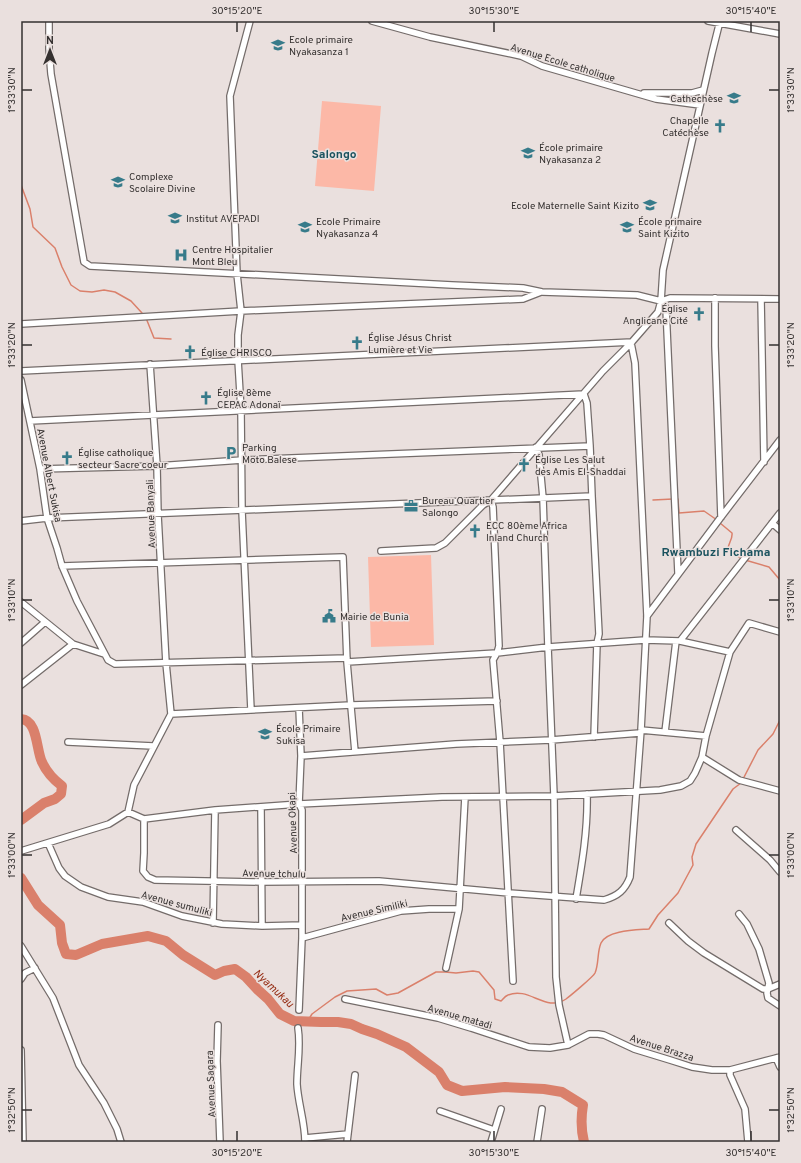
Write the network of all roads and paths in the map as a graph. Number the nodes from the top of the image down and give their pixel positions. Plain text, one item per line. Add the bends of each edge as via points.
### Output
1 (50, 21) edge
2 (250, 21) edge
3 (374, 21) edge
4 (708, 21) edge
5 (720, 22) edge
6 (780, 34) edge
7 (703, 90) junction
8 (639, 94) junction
9 (700, 105) junction
10 (237, 274) junction
11 (542, 292) junction
12 (715, 298) junction
13 (761, 299) junction
14 (780, 299) edge
15 (661, 301) junction
16 (241, 311) junction
17 (21, 324) edge
18 (631, 343) junction
19 (238, 360) junction
20 (150, 364) junction
21 (21, 371) edge
22 (21, 380) edge
23 (584, 394) junction
24 (241, 410) junction
25 (154, 416) junction
26 (30, 421) junction
27 (780, 440) edge
28 (590, 446) junction
29 (536, 447) junction
30 (242, 460) junction
31 (764, 462) junction
32 (158, 466) junction
33 (40, 469) junction
34 (592, 496) junction
35 (543, 498) junction
36 (491, 500) junction
37 (242, 511) junction
38 (780, 513) edge
39 (158, 514) junction
40 (47, 518) junction
41 (719, 519) junction
42 (21, 521) edge
43 (772, 522) junction
44 (780, 530) edge
45 (381, 551) dead end
46 (244, 561) junction
47 (161, 564) junction
48 (62, 566) junction
49 (678, 573) junction
50 (21, 602) edge
51 (647, 616) junction
52 (45, 622) junction
53 (780, 632) edge
54 (645, 640) junction
55 (678, 641) junction
56 (21, 643) edge
57 (597, 643) junction
58 (73, 644) junction
59 (548, 647) junction
60 (730, 652) junction
61 (497, 653) junction
62 (104, 654) junction
63 (249, 660) junction
64 (347, 660) junction
65 (166, 663) junction
66 (21, 684) edge
67 (497, 701) junction
68 (351, 705) junction
69 (299, 708) junction
70 (251, 710) junction
71 (171, 714) junction
72 (641, 731) junction
73 (665, 732) junction
74 (706, 736) junction
75 (594, 737) junction
76 (551, 740) junction
77 (68, 742) dead end
78 (500, 742) junction
79 (153, 746) junction
80 (355, 752) junction
81 (301, 756) junction
82 (702, 757) junction
83 (636, 791) junction
84 (780, 791) edge
85 (587, 794) junction
86 (503, 796) junction
87 (554, 796) junction
88 (465, 797) junction
89 (299, 804) junction
90 (260, 808) junction
91 (215, 810) junction
92 (128, 812) junction
93 (144, 819) junction
94 (736, 830) dead end
95 (48, 843) junction
96 (21, 851) edge
97 (780, 872) edge
98 (214, 880) junction
99 (261, 882) junction
100 (302, 882) junction
101 (461, 888) junction
102 (508, 893) junction
103 (555, 897) junction
104 (576, 899) junction
105 (459, 909) junction
106 (739, 914) dead end
107 (213, 923) junction
108 (669, 923) dead end
109 (302, 925) junction
110 (262, 926) junction
111 (302, 938) junction
112 (21, 946) edge
113 (35, 968) junction
114 (446, 968) dead end
115 (21, 979) edge
116 (513, 982) dead end
117 (780, 984) edge
118 (768, 989) junction
119 (346, 999) dead end
120 (780, 1006) edge
121 (298, 1010) dead end
122 (218, 1025) dead end
123 (298, 1028) dead end
124 (568, 1045) junction
125 (21, 1050) edge
126 (778, 1058) edge
127 (780, 1067) edge
128 (730, 1070) junction
129 (356, 1075) dead end
130 (501, 1109) dead end
131 (542, 1109) dead end
132 (440, 1111) dead end
133 (494, 1130) junction
134 (348, 1134) junction
135 (305, 1140) edge
136 (23, 1142) edge
137 (122, 1142) edge
138 (220, 1142) edge
139 (347, 1142) edge
140 (491, 1142) edge
141 (537, 1142) edge
142 (748, 1142) edge

1 - 10 street via 51,74 84,262 90,266
2 - 10 street via 230,96
3 - 8 street, Avenue Ecole catholique via 430,37 521,56 542,66
4 - 5 street
5 - 6 street
5 - 7 street
7 - 8 street
7 - 9 street
8 - 9 street, Avenue Ecole catholique
9 - 15 street via 663,270
10 - 11 street via 523,288
10 - 16 street
11 - 15 street via 637,295
11 - 16 street via 523,299
12 - 13 street
12 - 15 street via 670,298
12 - 41 street
13 - 14 street
13 - 31 street
15 - 18 street via 658,312
15 - 49 street via 666,308
16 - 17 street
16 - 19 street
18 - 19 street
18 - 23 street
18 - 51 street, Avenue tchulu via 635,363
19 - 20 street
19 - 24 street
20 - 21 street
20 - 25 street, Avenue Banyali
22 - 26 street, Avenue Albert Sukisa
23 - 24 street
23 - 28 street
23 - 29 street
24 - 25 street
24 - 30 street
25 - 26 street
25 - 32 street, Avenue Banyali
26 - 33 street, Avenue Albert Sukisa
27 - 31 street
28 - 29 street
28 - 34 street
29 - 30 street
29 - 35 street
29 - 36 street
30 - 32 street
30 - 37 street
31 - 41 street
32 - 33 street
32 - 39 street, Avenue Banyali
33 - 40 street, Avenue Albert Sukisa
34 - 35 street
34 - 57 street via 599,634
35 - 36 street
35 - 59 street
36 - 37 street
36 - 45 street via 483,504 446,543 436,548
36 - 61 street
37 - 39 street
37 - 46 street
38 - 43 street
39 - 40 street
39 - 47 street, Avenue Banyali
40 - 42 street
40 - 48 street, Avenue Albert Sukisa
41 - 49 street
43 - 44 street
43 - 55 street
46 - 47 street
46 - 63 street
46 - 64 street via 342,557
47 - 48 street
47 - 65 street, Avenue Banyali
48 - 62 street, Avenue Albert Sukisa via 76,601
49 - 51 street
50 - 52 street
51 - 54 street, Avenue tchulu
52 - 56 street
52 - 58 street
53 - 60 street via 749,623
54 - 55 street, Avenue Albert Sukisa
54 - 57 street, Avenue Albert Sukisa
54 - 72 street, Avenue tchulu
55 - 60 street, Avenue Albert Sukisa
55 - 73 street
57 - 59 street, Avenue Albert Sukisa
57 - 75 street
58 - 62 street
58 - 66 street
59 - 61 street, Avenue Albert Sukisa
59 - 76 street
60 - 74 street
61 - 64 street, Avenue Albert Sukisa
61 - 67 street via 493,660
62 - 65 street, Avenue Albert Sukisa via 115,664
63 - 64 street, Avenue Albert Sukisa
63 - 65 street, Avenue Albert Sukisa
63 - 70 street
64 - 68 street
65 - 71 street
67 - 68 street
67 - 78 street
68 - 69 street
68 - 80 street
69 - 70 street
69 - 81 street, Avenue Okapi
70 - 71 street
71 - 79 street
72 - 73 street
72 - 75 street
72 - 83 street, Avenue tchulu
73 - 74 street
74 - 82 street
75 - 76 street
76 - 78 street
76 - 87 street
77 - 79 street
78 - 80 street
78 - 86 street
79 - 92 street via 134,785
80 - 81 street
81 - 89 street, Avenue Okapi
82 - 83 street via 696,773 690,781 681,786
82 - 84 street via 741,781
83 - 85 street
83 - 104 street, Avenue tchulu via 630,877 625,887 612,898 604,900
85 - 87 street
85 - 104 street via 588,815
86 - 87 street
86 - 88 street
86 - 102 street
87 - 103 street
88 - 89 street
88 - 101 street
89 - 90 street
89 - 100 street, Avenue Okapi via 302,810
90 - 91 street
90 - 99 street
91 - 93 street
91 - 98 street
92 - 93 street
92 - 95 street via 109,824
93 - 98 street, Avenue tchulu via 143,871 148,878
94 - 97 street
95 - 96 street
95 - 107 street, Avenue sumuliki via 59,868 65,876 81,887 108,897 143,902 182,916
98 - 99 street, Avenue tchulu
98 - 107 street
99 - 100 street, Avenue tchulu
99 - 110 street
100 - 101 street, Avenue tchulu via 379,881
100 - 109 street, Avenue Okapi
101 - 102 street, Avenue tchulu
101 - 105 street
102 - 103 street, Avenue tchulu
102 - 116 street
103 - 104 street, Avenue tchulu
103 - 124 street via 556,977
105 - 111 street, Avenue Similiki via 401,911
105 - 114 street
106 - 118 street via 759,949 769,983
107 - 110 street, Avenue sumuliki
108 - 118 street via 704,953 763,989
109 - 110 street, Avenue sumuliki
109 - 111 street, Avenue Okapi
111 - 121 street, Avenue Okapi
112 - 113 street
113 - 115 street via 25,973
113 - 137 street via 53,998 79,1065 104,1103
117 - 118 street
118 - 120 street via 768,998
119 - 124 street, Avenue matadi via 438,1018 529,1047 550,1048
122 - 138 street, Avenue Sagara
123 - 135 street via 298,1100 303,1114
124 - 128 street, Avenue Brazza via 589,1034 598,1034 634,1049 677,1062 712,1070
125 - 136 street
126 - 127 street
126 - 128 street, Avenue Brazza
128 - 142 street via 745,1109
129 - 134 street
130 - 133 street
131 - 141 street
132 - 133 street
133 - 140 street
134 - 135 street
134 - 139 street

